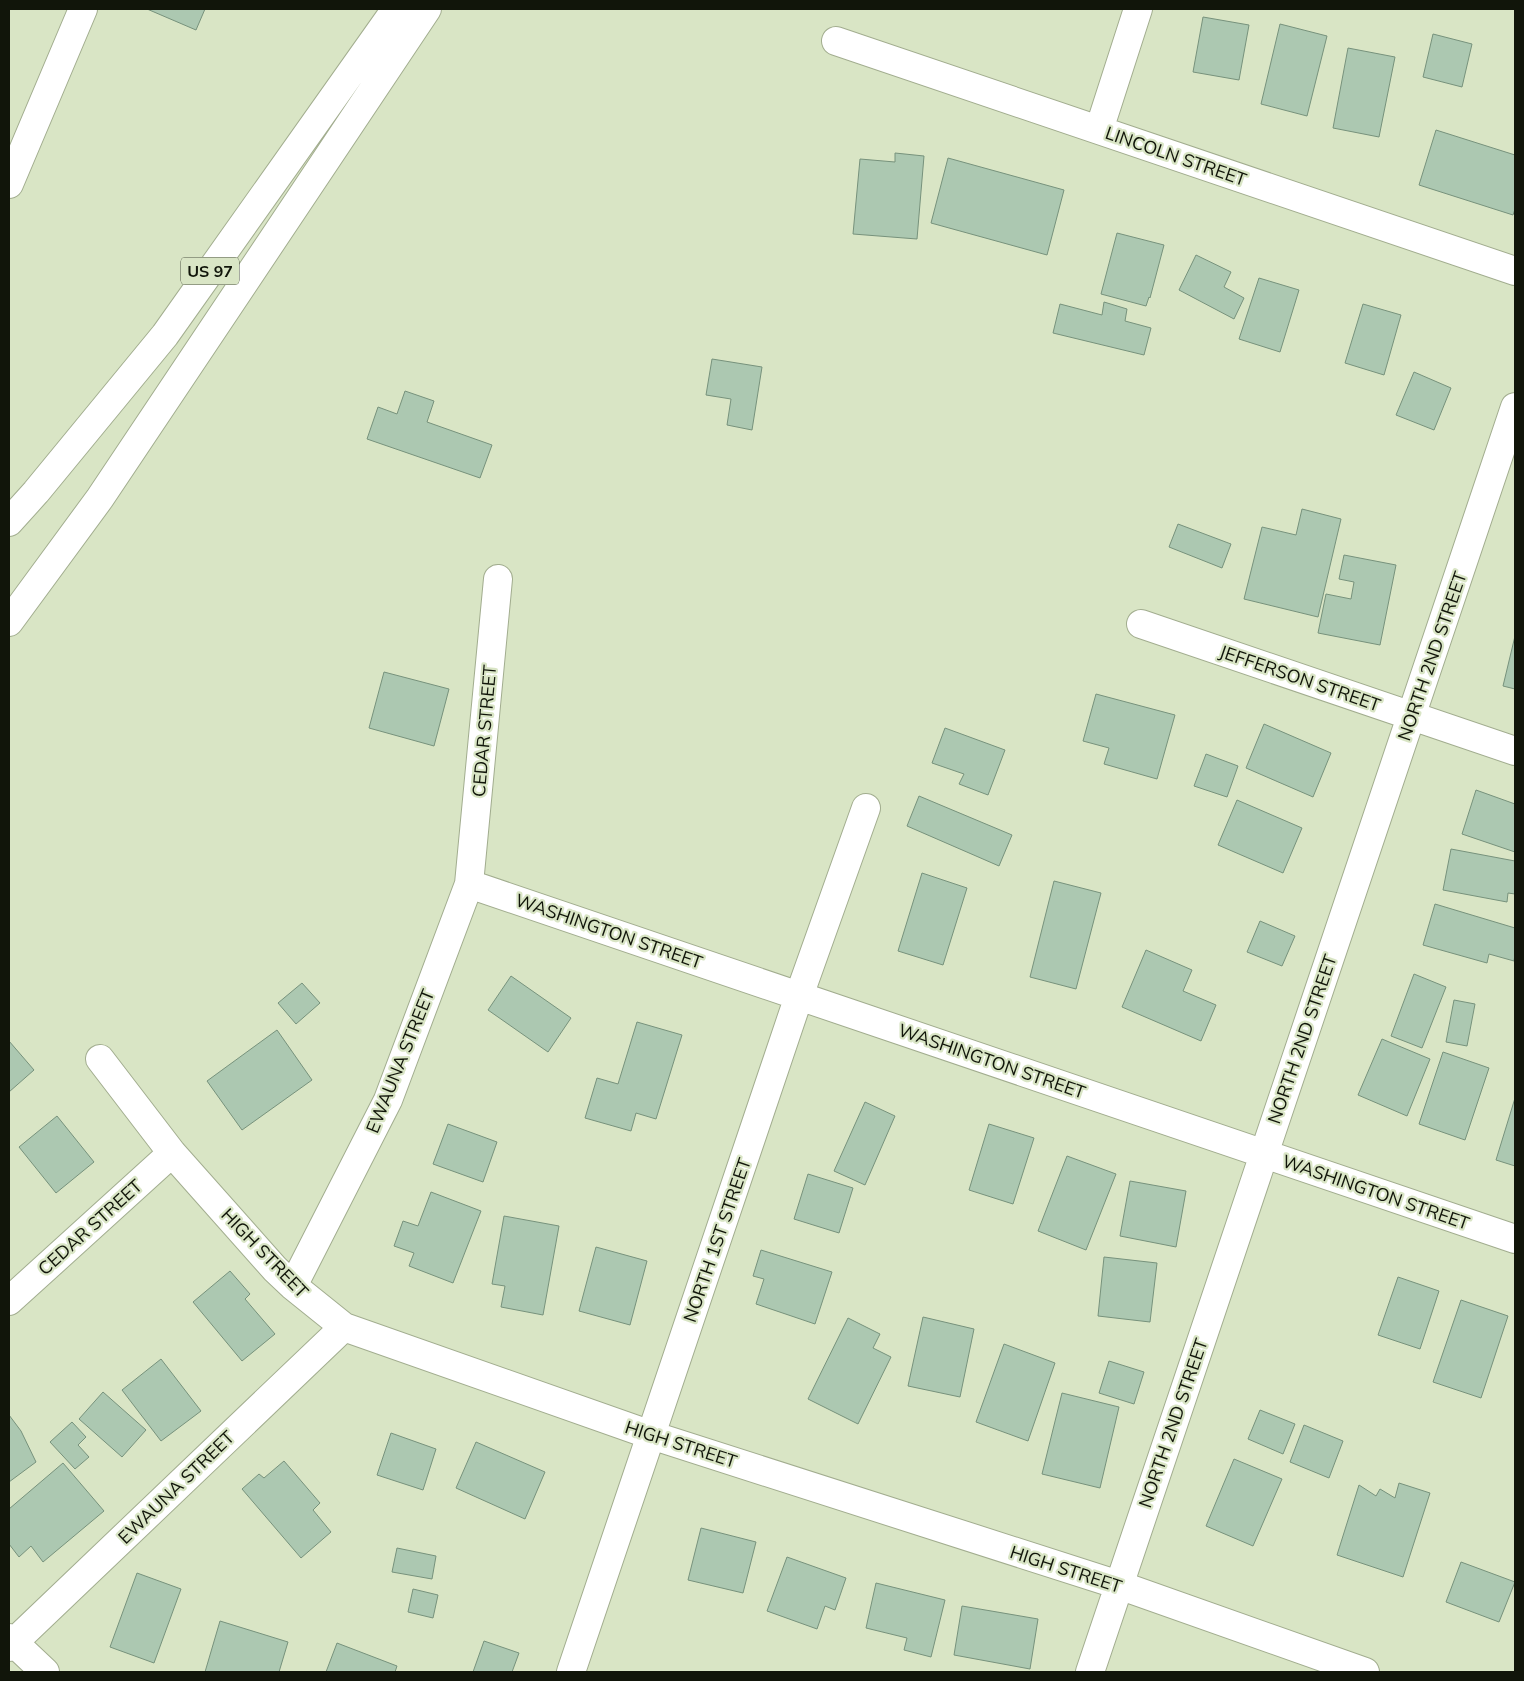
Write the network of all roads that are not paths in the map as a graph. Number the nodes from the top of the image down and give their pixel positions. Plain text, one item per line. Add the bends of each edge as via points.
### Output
1 (83, 9) edge
2 (396, 9) edge
3 (427, 9) edge
4 (1138, 9) edge
5 (836, 40) dead end
6 (1099, 130) junction
7 (9, 184) edge
8 (1515, 271) edge
9 (1515, 407) edge
10 (9, 522) edge
11 (498, 579) dead end
12 (9, 622) edge
13 (1142, 624) dead end
14 (1411, 716) junction
15 (1515, 752) edge
16 (866, 808) dead end
17 (470, 884) junction
18 (799, 996) junction
19 (100, 1059) dead end
20 (172, 1153) junction
21 (1264, 1154) junction
22 (1515, 1239) edge
23 (293, 1286) junction
24 (9, 1300) edge
25 (344, 1327) junction
26 (651, 1435) junction
27 (1119, 1586) junction
28 (10, 1643) edge
29 (45, 1672) edge
30 (570, 1672) edge
31 (1090, 1672) edge
32 (1365, 1672) edge

1 - 7 main road
2 - 10 main road, US 97 via 165,335
3 - 12 main road via 100,498
4 - 6 main road
5 - 6 main road, LINCOLN STREET
6 - 8 main road, LINCOLN STREET
9 - 14 main road, NORTH 2ND STREET
11 - 17 main road, CEDAR STREET
13 - 14 main road, JEFFERSON STREET
14 - 15 main road, JEFFERSON STREET
14 - 21 main road, NORTH 2ND STREET
16 - 18 main road, NORTH 1ST STREET
17 - 18 main road, WASHINGTON STREET
17 - 23 main road, EWAUNA STREET via 388,1100
18 - 21 main road, WASHINGTON STREET
18 - 26 main road, NORTH 1ST STREET
19 - 20 main road, HIGH STREET
20 - 23 main road, HIGH STREET
20 - 24 main road, CEDAR STREET
21 - 22 main road, WASHINGTON STREET
21 - 27 main road, NORTH 2ND STREET
23 - 25 main road, HIGH STREET
25 - 26 main road, HIGH STREET
25 - 28 main road, EWAUNA STREET
26 - 27 main road, HIGH STREET
26 - 30 main road, NORTH 1ST STREET
27 - 31 main road, NORTH 2ND STREET
27 - 32 main road, HIGH STREET
28 - 29 main road

